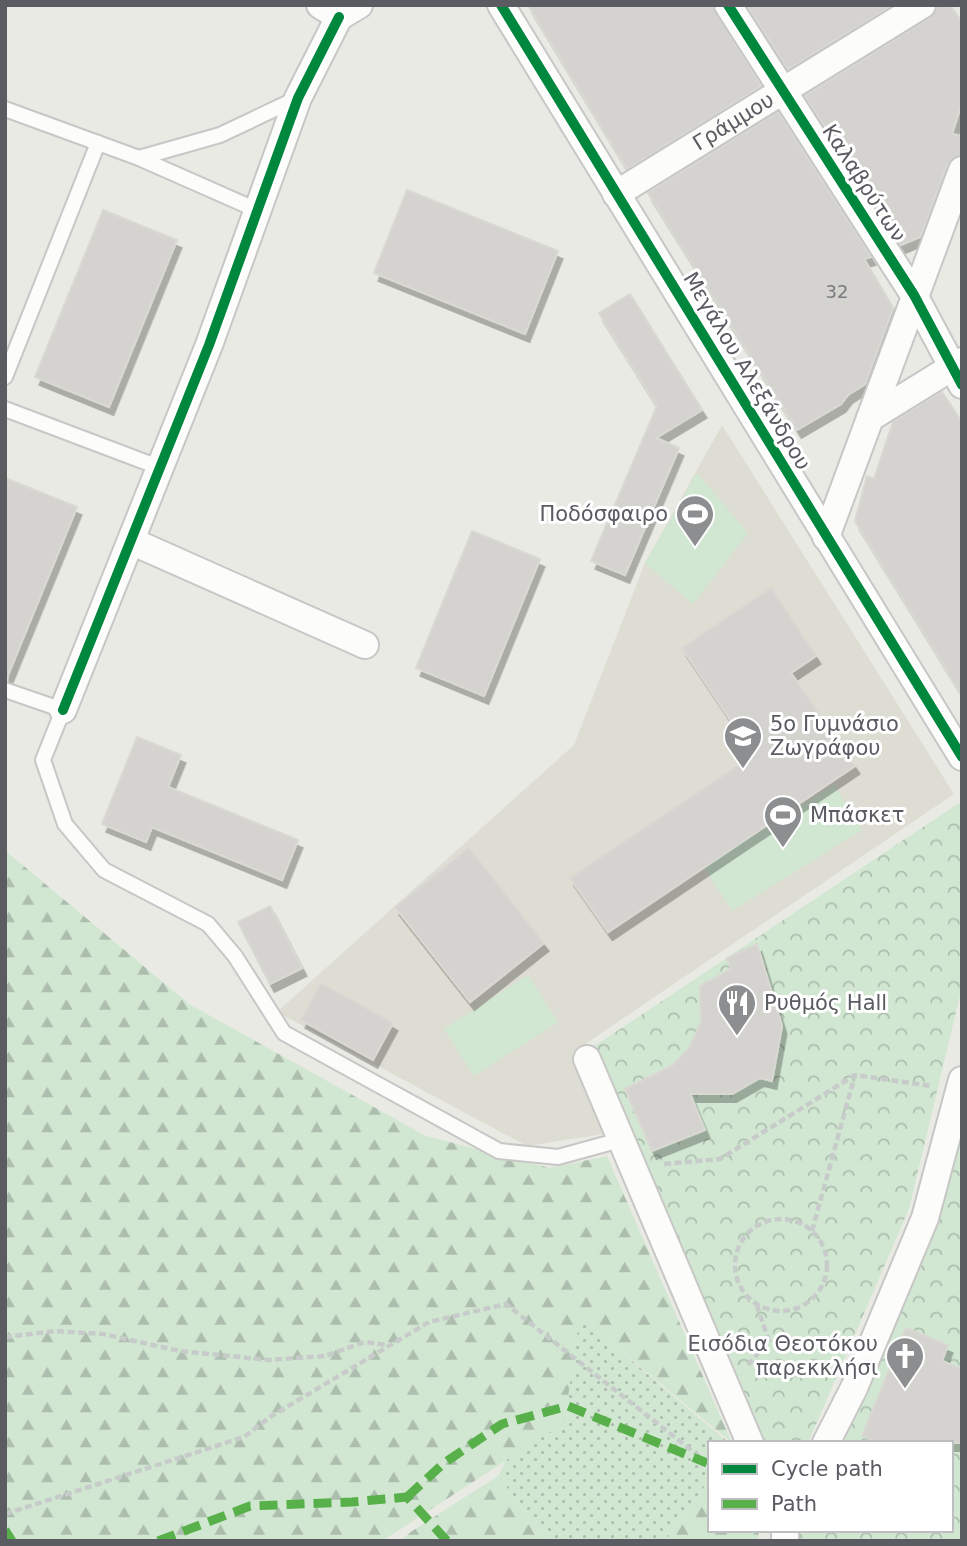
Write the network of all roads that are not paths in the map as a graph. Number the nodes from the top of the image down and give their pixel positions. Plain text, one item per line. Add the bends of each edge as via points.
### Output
1 (501, 5) edge
2 (728, 5) edge
3 (922, 5) edge
4 (339, 9) edge
5 (781, 92) junction
6 (298, 98) junction
7 (5, 109) edge
8 (98, 143) junction
9 (139, 158) junction
10 (962, 170) edge
11 (617, 194) junction
12 (257, 210) junction
13 (914, 295) junction
14 (958, 371) edge
15 (5, 377) edge
16 (5, 410) edge
17 (870, 418) junction
18 (161, 468) junction
19 (826, 537) junction
20 (131, 541) junction
21 (365, 645) dead end
22 (5, 690) edge
23 (63, 710) junction
24 (951, 717) edge
25 (962, 757) edge
26 (587, 1059) dead end
27 (960, 1085) edge
28 (620, 1140) junction
29 (749, 1441) edge
30 (826, 1441) edge

1 - 11 street, Μεγάλου Αλεξάνδρου
2 - 5 street, Καλαβρύτων
3 - 5 street, Γράμμου
4 - 6 street
5 - 11 street, Γράμμου
5 - 13 street, Καλαβρύτων
6 - 9 lane via 220,135
6 - 12 street
7 - 8 lane
8 - 9 lane
8 - 15 lane
9 - 12 lane
10 - 13 street
11 - 19 street, Μεγάλου Αλεξάνδρου
12 - 18 street
13 - 14 street, Καλαβρύτων
13 - 17 street
14 - 17 street
16 - 18 lane
17 - 19 street
18 - 20 street
19 - 24 street, Μεγάλου Αλεξάνδρου
20 - 21 street
20 - 23 street
22 - 23 lane
23 - 28 lane via 43,761 65,824 104,870 208,924 235,956 284,1033 499,1151 558,1157
24 - 25 street, Μεγάλου Αλεξάνδρου
26 - 28 street
27 - 30 street via 925,1218 854,1388
28 - 29 street

